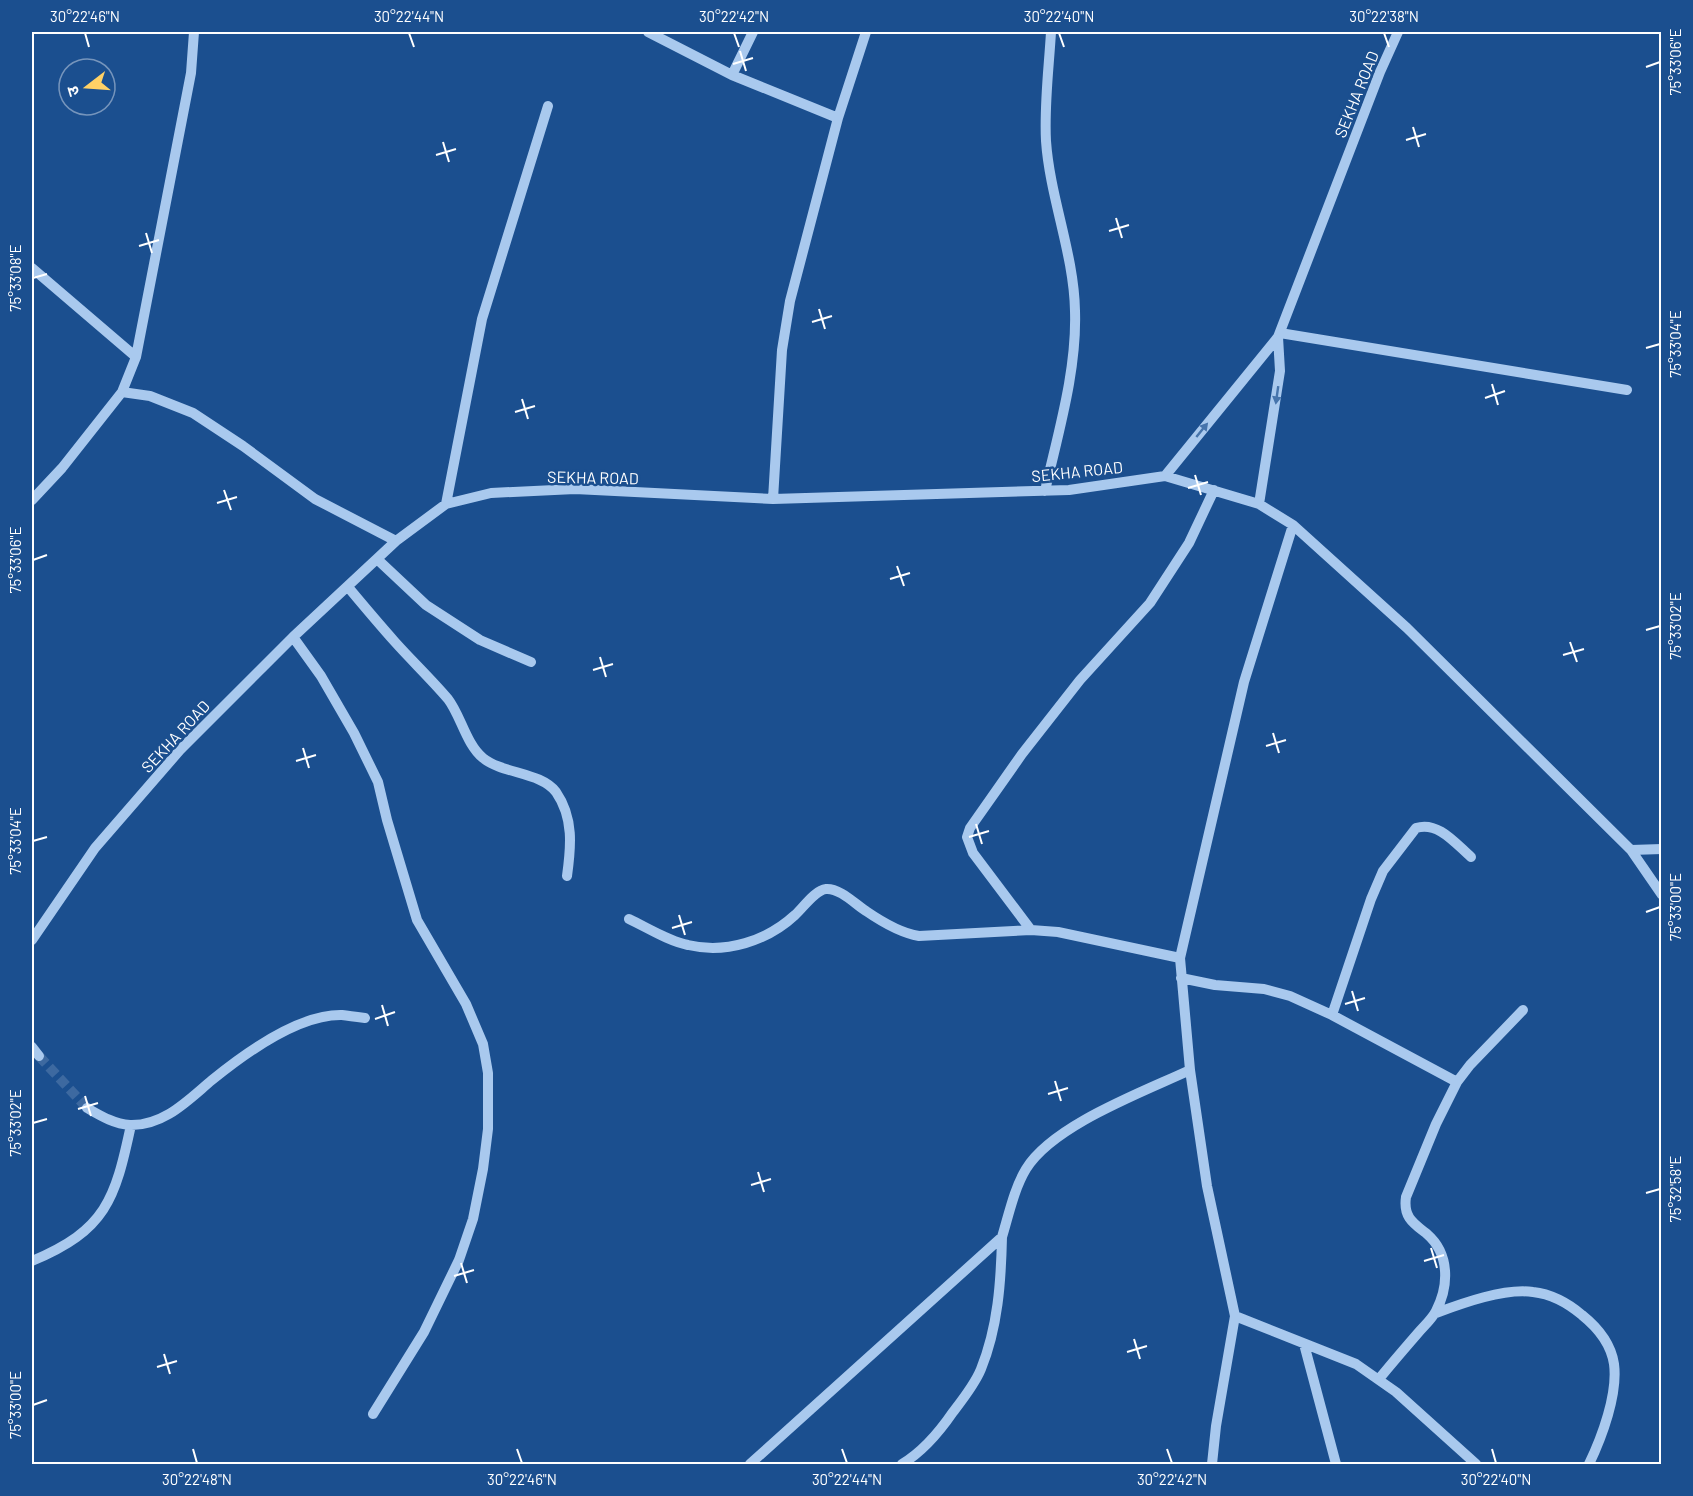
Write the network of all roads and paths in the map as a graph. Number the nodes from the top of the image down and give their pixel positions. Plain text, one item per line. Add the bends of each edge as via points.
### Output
1 (194, 32) edge
2 (648, 32) edge
3 (753, 32) edge
4 (866, 32) edge
5 (1051, 32) edge
6 (1398, 32) edge
7 (732, 75) junction
8 (548, 106) dead end
9 (838, 118) junction
10 (32, 268) edge
11 (1279, 335) junction
12 (136, 357) junction
13 (1627, 390) dead end
14 (122, 392) junction
15 (1165, 476) junction
16 (1214, 490) junction
17 (1045, 491) junction
18 (773, 499) junction
19 (32, 500) edge
20 (446, 504) junction
21 (1259, 504) junction
22 (1293, 525) junction
23 (396, 541) junction
24 (377, 559) junction
25 (348, 586) junction
26 (293, 637) junction
27 (531, 663) dead end
28 (1662, 849) edge
29 (1631, 850) junction
30 (1471, 857) dead end
31 (567, 876) dead end
32 (1662, 895) edge
33 (630, 919) dead end
34 (1031, 930) junction
35 (32, 940) edge
36 (1180, 958) junction
37 (1181, 978) junction
38 (1523, 1010) dead end
39 (1332, 1015) junction
40 (364, 1018) dead end
41 (32, 1047) edge
42 (39, 1056) tunnel mouth
43 (1190, 1070) junction
44 (1457, 1082) junction
45 (87, 1108) tunnel mouth
46 (131, 1125) junction
47 (1002, 1238) junction
48 (32, 1262) edge
49 (1436, 1313) junction
50 (1235, 1316) junction
51 (1304, 1344) junction
52 (1379, 1379) junction
53 (373, 1414) dead end
54 (750, 1464) edge
55 (902, 1464) edge
56 (1212, 1464) edge
57 (1336, 1464) edge
58 (1476, 1464) edge
59 (1589, 1464) edge

1 - 12 street via 191,73
2 - 7 street
3 - 7 street
4 - 9 street
5 - 17 street via 1046,141 1075,312 1067,390
6 - 11 street, SEKHA ROAD
7 - 9 street
8 - 20 street via 482,319
9 - 18 street via 790,301 782,350
10 - 12 street
11 - 13 street
15 -> 11 street, SEKHA ROAD
11 -> 21 street, SEKHA ROAD via 1280,371
12 - 14 street
14 - 19 street
14 - 23 street via 150,396 193,413 315,499
15 - 16 street
15 - 17 street, SEKHA ROAD
16 - 21 street
16 - 34 street via 1189,543 1150,603 1072,689 970,828 967,837 973,853
17 - 18 street, SEKHA ROAD
18 - 20 street, SEKHA ROAD via 574,489 491,493
20 - 23 street, SEKHA ROAD
21 - 22 street
22 - 29 street via 1407,628
22 - 36 street via 1244,682
23 - 24 street, SEKHA ROAD
24 - 25 street, SEKHA ROAD
24 - 27 street via 426,605 480,640
25 - 26 street, SEKHA ROAD
25 - 31 street via 449,701 483,758 539,779 555,791 571,831
26 - 35 street, SEKHA ROAD via 180,750 95,848
26 - 53 street via 321,676 378,782 417,920 466,1004 483,1044 488,1073 488,1129 473,1220 459,1260 424,1332
28 - 29 street
29 - 32 street
30 - 39 street via 1433,827 1416,828 1383,871
33 - 34 street via 690,946 736,946 754,942 779,928 824,889 838,892 908,934
34 - 36 street via 1058,932
36 - 37 street
37 - 39 street via 1275,990
37 - 43 street
38 - 44 street
39 - 44 street
40 - 46 street via 341,1015 287,1029 269,1038 167,1116
41 - 42 street
43 - 47 street via 1075,1126 1042,1150 1027,1167 1016,1189
43 - 50 street via 1207,1186
44 - 49 street via 1406,1197 1407,1217 1438,1247 1444,1260 1445,1287
45 - 46 street via 113,1122
46 - 48 street via 121,1173 101,1214 70,1243
47 - 54 street
47 - 55 street via 1001,1280 981,1371 948,1420
49 - 52 street
49 - 59 street via 1464,1303 1532,1291 1575,1309 1597,1327 1614,1362 1614,1390
50 - 51 street
50 - 56 street
51 - 52 street via 1356,1364
51 - 57 street
52 - 58 street

